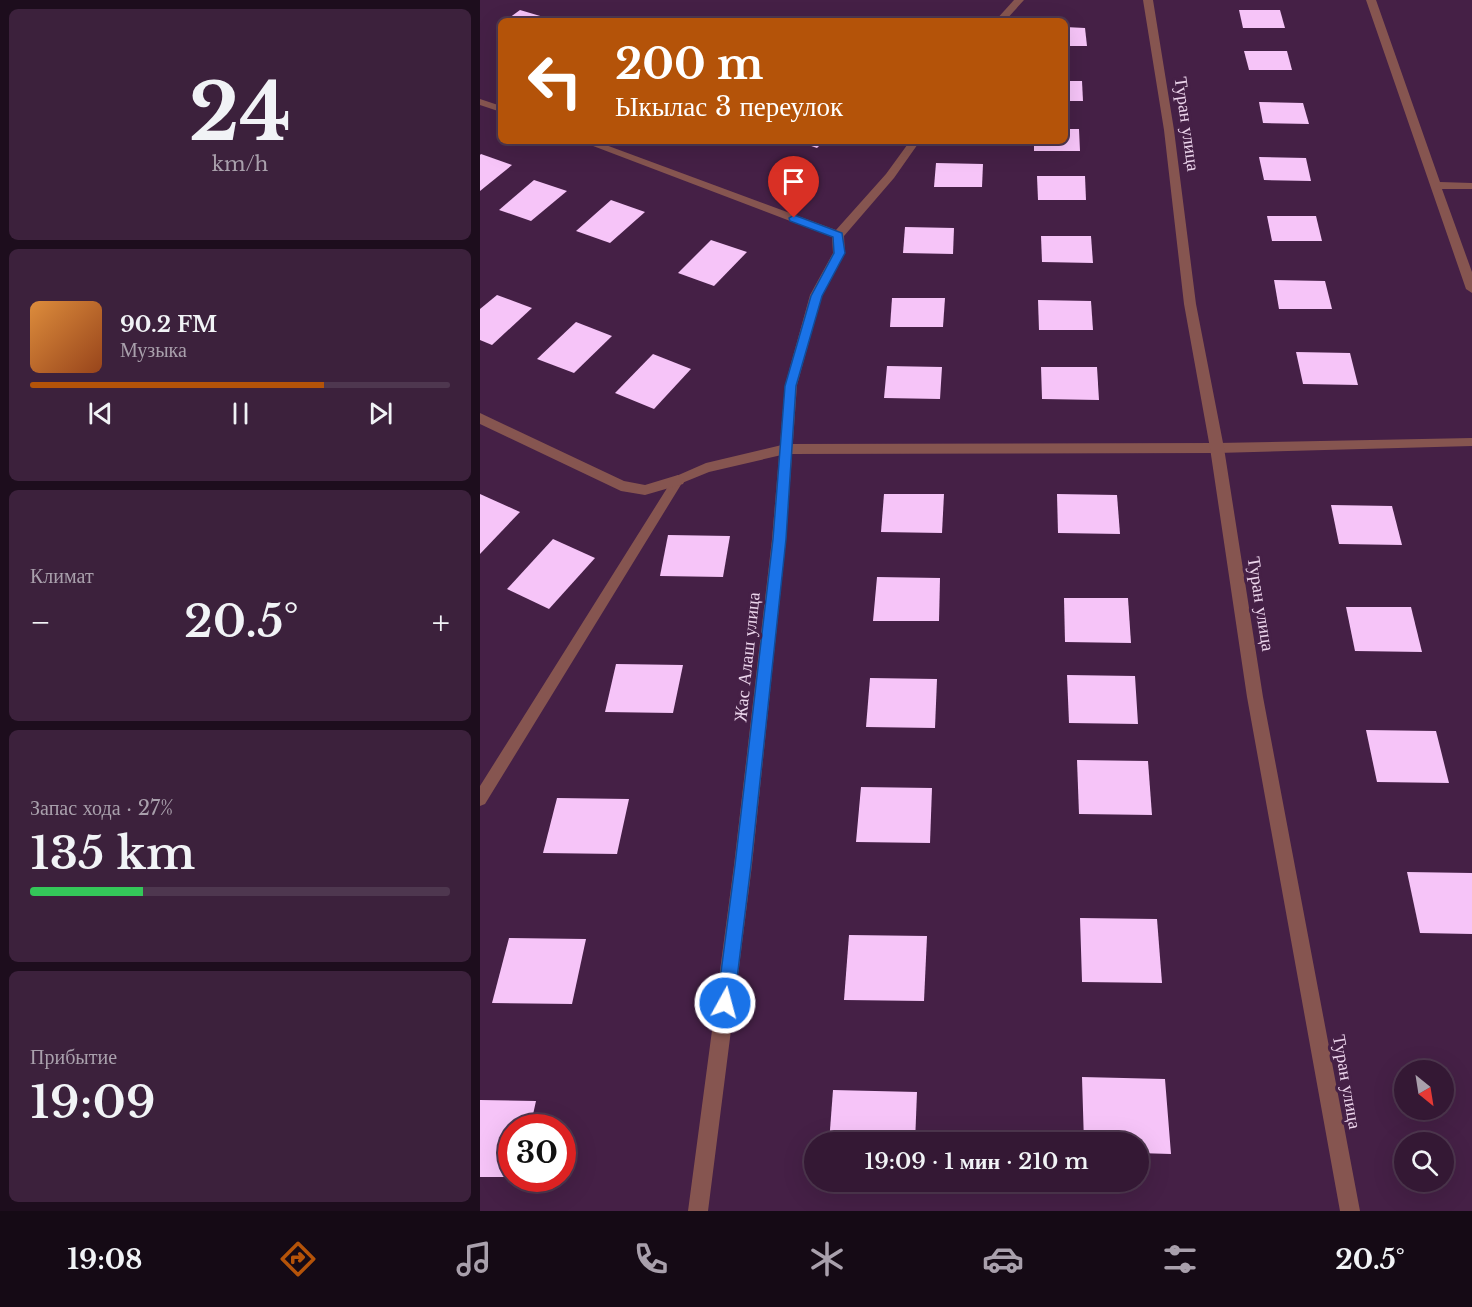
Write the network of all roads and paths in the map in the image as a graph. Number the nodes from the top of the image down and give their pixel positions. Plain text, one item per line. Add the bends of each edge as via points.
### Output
1 (1019, 0) edge
2 (1148, 0) edge
3 (1371, 0) edge
4 (1003, 18) edge
5 (480, 102) edge
6 (498, 108) edge
7 (593, 144) edge
8 (913, 144) edge
9 (1435, 185) junction
10 (1472, 186) edge
11 (838, 235) junction
12 (1472, 289) edge
13 (480, 418) edge
14 (1472, 442) edge
15 (1217, 448) junction
16 (786, 449) junction
17 (678, 480) junction
18 (480, 799) edge
19 (698, 1211) edge
20 (1350, 1211) edge

1 - 4 street
2 - 15 street, Туран улица via 1191,304
3 - 9 street
5 - 6 street
7 - 11 street
8 - 11 street
9 - 10 street
9 - 12 street
11 - 16 street, Жас Алаш улица via 839,253 816,296 790,386
13 - 17 street via 621,486 645,490
14 - 15 lane
15 - 16 lane
15 - 20 street, Туран улица via 1255,697
16 - 17 lane via 706,468
16 - 19 street, Жас Алаш улица via 743,865
17 - 18 lane

